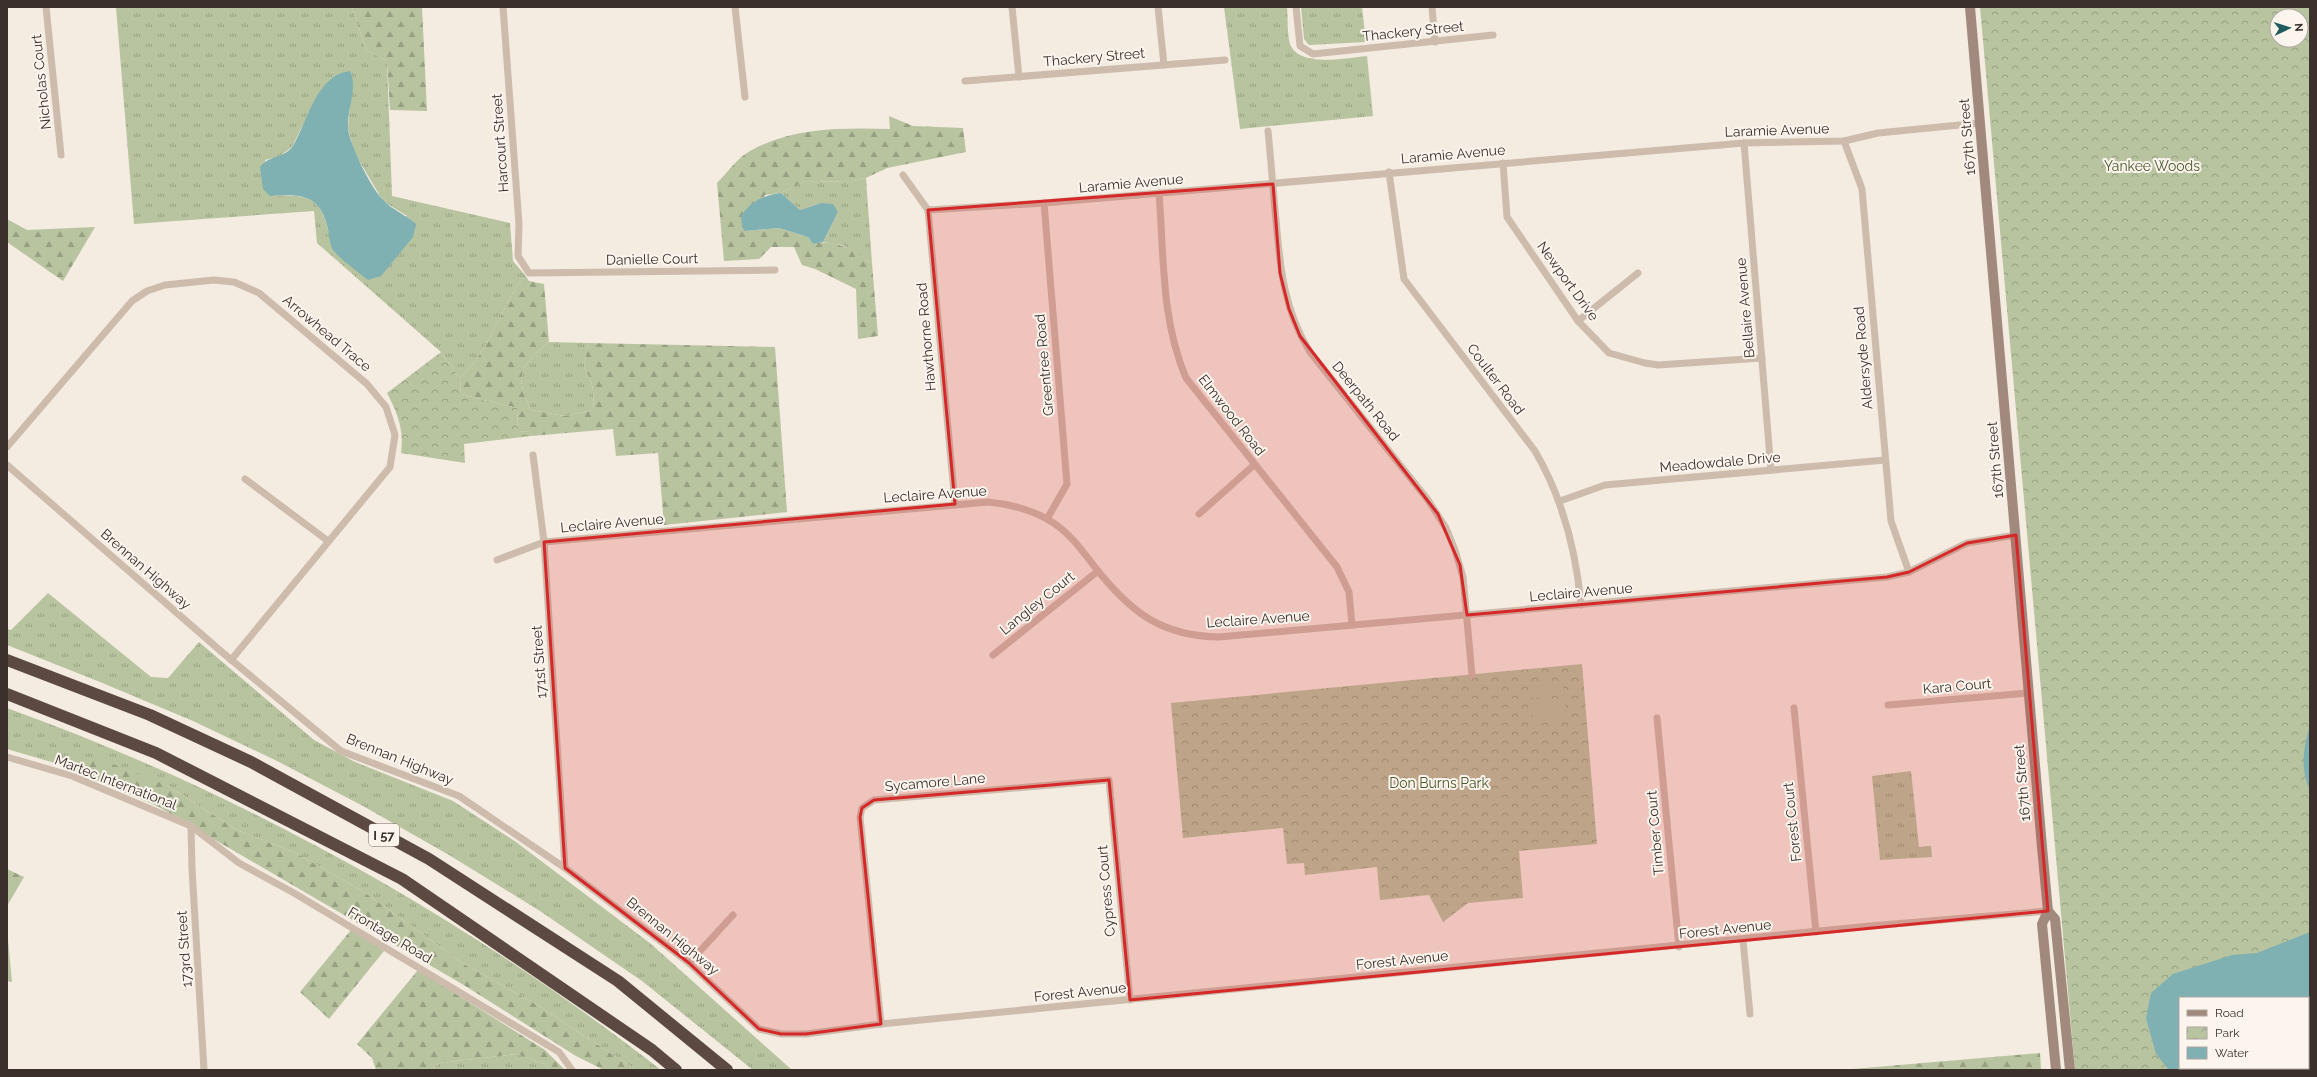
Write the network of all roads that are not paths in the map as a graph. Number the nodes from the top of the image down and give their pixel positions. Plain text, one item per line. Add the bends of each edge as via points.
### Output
1 (46, 7) edge
2 (503, 7) edge
3 (735, 7) edge
4 (1012, 7) edge
5 (1158, 7) edge
6 (1296, 7) edge
7 (1432, 7) edge
8 (1970, 7) edge
9 (1492, 36) dead end
10 (1435, 42) junction
11 (1225, 60) dead end
12 (1164, 65) junction
13 (1019, 76) junction
14 (965, 81) dead end
15 (745, 97) dead end
16 (1980, 122) junction
17 (1268, 131) dead end
18 (1844, 141) junction
19 (1744, 143) junction
20 (61, 156) dead end
21 (1503, 163) junction
22 (1388, 172) junction
23 (903, 175) dead end
24 (1273, 184) junction
25 (1159, 193) junction
26 (1044, 203) junction
27 (928, 210) junction
28 (775, 270) dead end
29 (529, 273) joint
30 (1638, 273) dead end
31 (1578, 321) junction
32 (1762, 358) junction
33 (7, 447) edge
34 (533, 455) dead end
35 (1885, 460) junction
36 (7, 465) edge
37 (1254, 465) junction
38 (1771, 470) junction
39 (245, 479) dead end
40 (1560, 501) junction
41 (955, 504) junction
42 (1199, 514) dead end
43 (1047, 519) junction
44 (2016, 535) junction
45 (328, 541) junction
46 (544, 542) junction
47 (497, 560) dead end
48 (1098, 571) junction
49 (1909, 572) junction
50 (1581, 605) junction
51 (1467, 615) junction
52 (1352, 625) junction
53 (993, 655) dead end
54 (7, 660) edge
55 (231, 660) junction
56 (1472, 675) dead end
57 (2028, 693) junction
58 (7, 694) edge
59 (1888, 705) dead end
60 (1794, 708) dead end
61 (1657, 718) dead end
62 (7, 757) edge
63 (1109, 780) joint
64 (191, 826) junction
65 (565, 868) junction
66 (2048, 911) junction
67 (732, 915) dead end
68 (1816, 932) junction
69 (1743, 940) junction
70 (1679, 947) junction
71 (690, 963) junction
72 (1130, 1000) junction
73 (1750, 1014) dead end
74 (881, 1024) junction
75 (759, 1029) joint
76 (204, 1070) edge
77 (572, 1070) edge
78 (676, 1070) edge
79 (727, 1070) edge
80 (2056, 1070) edge
81 (2070, 1070) edge

1 - 20 street, Nicholas Court
2 - 29 street, Harcourt Street via 519,224 518,256
3 - 15 street
4 - 13 street
5 - 12 street
6 - 10 street, Thackery Street via 1300,46 1313,54
7 - 10 street
8 - 16 main road, 167th Street
9 - 10 street, Thackery Street
11 - 12 street, Thackery Street
12 - 13 street, Thackery Street
13 - 14 street, Thackery Street
16 - 18 street, Laramie Avenue via 1878,133
16 - 44 main road, 167th Street
17 - 24 street, Deerpath Road
18 - 19 street, Laramie Avenue
18 - 35 street, Aldersyde Road via 1862,189
19 - 21 street, Laramie Avenue
19 - 32 street, Bellaire Avenue
21 - 22 street, Laramie Avenue
21 - 31 street, Newport Drive via 1507,217
22 - 24 street, Laramie Avenue
22 - 40 street, Coulter Road via 1404,279 1535,451
23 - 27 street
24 - 25 street, Laramie Avenue
24 - 51 street, Deerpath Road via 1280,273 1289,309 1300,336 1438,514 1452,540 1460,565
25 - 26 street, Laramie Avenue
25 - 37 street, Elmwood Road via 1169,326 1176,355 1196,393
26 - 27 street, Laramie Avenue
26 - 43 street, Greentree Road via 1067,484
27 - 41 street, Hawthorne Road
28 - 29 street, Danielle Court
30 - 31 street
31 - 32 street, Newport Drive via 1609,353 1645,363 1658,365
32 - 38 street, Bellaire Avenue
33 - 45 street, Arrowhead Trace via 132,301 141,294 165,285 214,280 234,282 259,293 367,384 386,407 395,435 390,467
34 - 46 street, 171st Street
35 - 38 street, Meadowdale Drive
35 - 49 street, Aldersyde Road via 1892,526
36 - 55 street, Brennan Highway
37 - 42 street
37 - 52 street, Elmwood Road via 1343,577 1349,592
38 - 40 street, Meadowdale Drive via 1605,485
39 - 45 street
40 - 50 street, Coulter Road via 1574,550
41 - 43 street, Leclaire Avenue via 1006,504
41 - 46 street, Leclaire Avenue
43 - 48 street, Leclaire Avenue via 1079,545
44 - 49 street, Leclaire Avenue via 1967,543
44 - 57 main road, 167th Street
45 - 55 street, Arrowhead Trace
46 - 47 street, Leclaire Avenue
46 - 65 street, 171st Street
48 - 52 street, Leclaire Avenue via 1124,600 1145,618 1191,635 1218,637
48 - 53 street, Langley Court
49 - 50 street, Leclaire Avenue via 1887,577
50 - 51 street, Leclaire Avenue
51 - 52 street, Leclaire Avenue
51 - 56 street, Deerpath Road
54 - 79 highway, I 57 via 150,715 251,762 429,859 618,982
55 - 65 street, Brennan Highway via 341,751 459,796
57 - 59 street, Kara Court
57 - 66 main road, 167th Street
58 - 78 highway, I 57 via 156,753 402,879 652,1050
60 - 68 street, Forest Court
61 - 70 street, Timber Court
62 - 64 street, Martec International via 72,776
63 - 72 street, Cypress Court
63 - 74 street, Sycamore Lane via 874,800 862,808 860,817
64 - 76 street, 173rd Street
64 - 77 street, Frontage Road via 240,863 559,1052
65 - 71 street, Brennan Highway
66 - 68 street, Forest Avenue
66 - 80 main road, 167th Street via 2042,924
66 - 81 main road, 167th Street via 2055,919
67 - 71 street
68 - 69 street, Forest Avenue
69 - 70 street, Forest Avenue
69 - 73 street
70 - 72 street, Forest Avenue
71 - 75 street, Brennan Highway
72 - 74 street, Forest Avenue
74 - 75 street, Forest Avenue via 806,1034 781,1034

